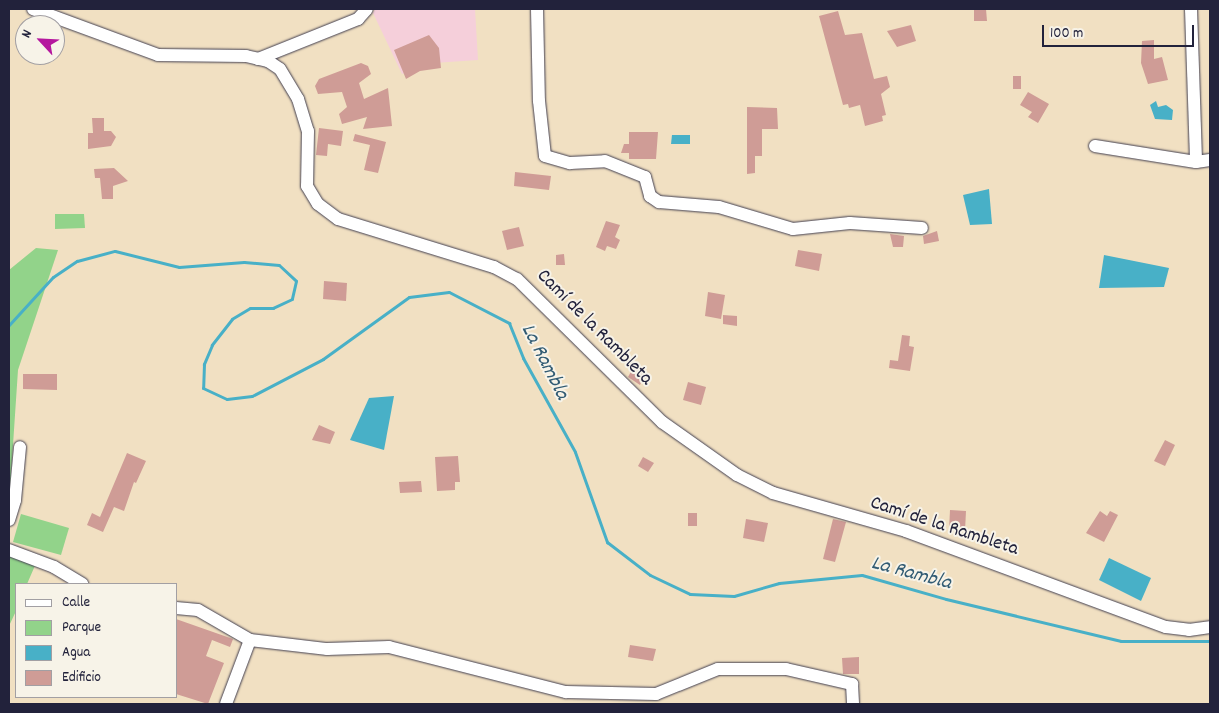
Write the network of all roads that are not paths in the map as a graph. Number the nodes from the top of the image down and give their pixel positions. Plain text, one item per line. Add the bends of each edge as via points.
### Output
1 (33, 9) edge
2 (367, 9) edge
3 (537, 9) edge
4 (1191, 9) edge
5 (258, 59) junction
6 (1095, 146) dead end
7 (1210, 160) edge
8 (1196, 162) junction
9 (922, 228) dead end
10 (20, 447) dead end
11 (9, 520) edge
12 (9, 550) edge
13 (80, 583) edge
14 (178, 608) edge
15 (1210, 627) edge
16 (250, 640) junction
17 (226, 704) edge
18 (853, 704) edge

1 - 5 street, Camí de la Rambleta via 158,55
2 - 5 street via 358,19
3 - 9 street via 539,101 545,156 570,163 605,161 645,177 650,196 659,202 719,207 793,229 850,223
4 - 8 street
5 - 15 street, Camí de la Rambleta via 280,69 298,99 308,131 307,186 318,204 338,219 494,267 517,279 662,422 737,475 773,493 906,531 1166,627 1189,630
6 - 8 street
7 - 8 street
10 - 11 street via 15,500
12 - 13 street via 54,567
14 - 16 street via 198,610
16 - 17 street
16 - 18 street via 327,649 390,648 566,692 656,694 718,669 786,669 852,684

